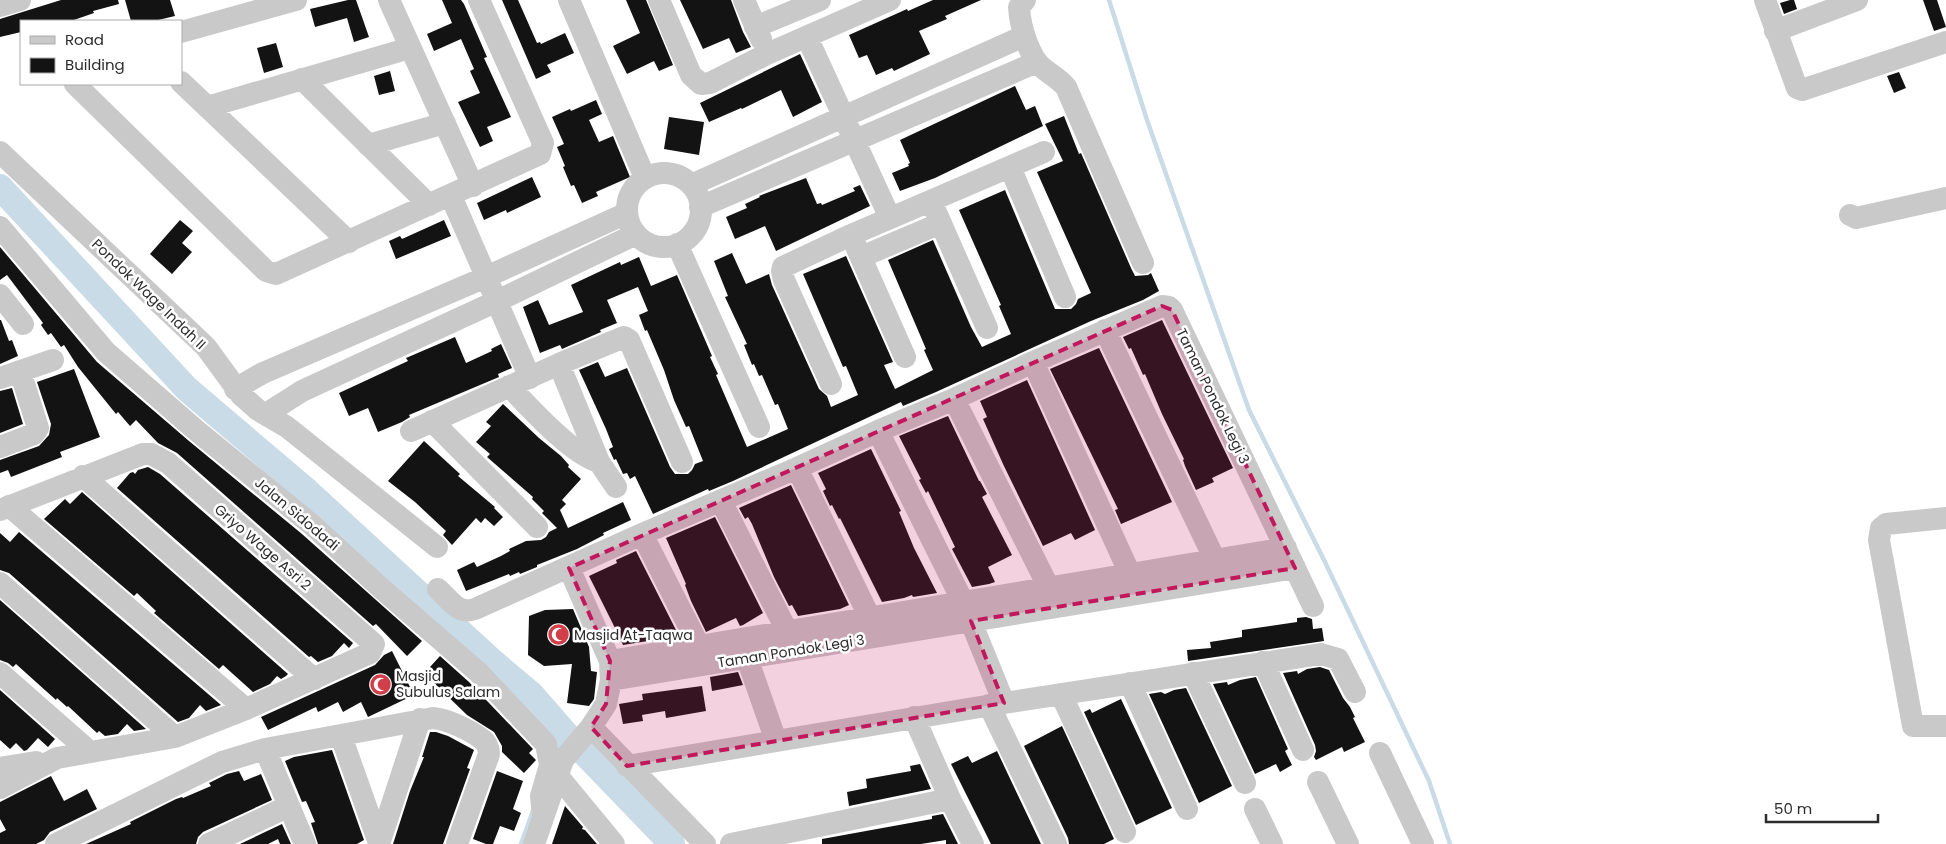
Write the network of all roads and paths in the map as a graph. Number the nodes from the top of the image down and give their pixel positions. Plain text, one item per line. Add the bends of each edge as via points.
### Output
1 (20, 0) edge
2 (296, 0) edge
3 (389, 0) edge
4 (479, 0) edge
5 (569, 0) edge
6 (659, 0) edge
7 (744, 0) edge
8 (820, 0) edge
9 (830, 0) edge
10 (890, 0) edge
11 (1025, 0) edge
12 (1765, 0) edge
13 (1857, 0) edge
14 (0, 6) edge
15 (840, 22) junction
16 (755, 26) junction
17 (1776, 31) junction
18 (182, 32) edge
19 (1024, 36) junction
20 (807, 37) junction
21 (1946, 42) edge
22 (410, 48) junction
23 (767, 54) junction
24 (1037, 62) junction
25 (302, 79) junction
26 (182, 83) edge
27 (76, 85) edge
28 (207, 107) junction
29 (844, 117) junction
30 (445, 123) junction
31 (855, 141) junction
32 (368, 145) junction
33 (0, 152) edge
34 (1044, 152) dead end
35 (1010, 167) junction
36 (645, 178) junction
37 (691, 185) junction
38 (473, 186) junction
39 (451, 196) junction
40 (1946, 198) edge
41 (931, 201) junction
42 (428, 206) junction
43 (700, 208) junction
44 (1850, 215) dead end
45 (890, 218) junction
46 (631, 223) junction
47 (941, 223) junction
48 (0, 228) edge
49 (851, 235) junction
50 (349, 242) junction
51 (677, 244) junction
52 (861, 256) junction
53 (1142, 262) dead end
54 (486, 277) junction
55 (0, 295) edge
56 (1066, 297) dead end
57 (497, 301) junction
58 (23, 324) dead end
59 (987, 328) dead end
60 (1105, 330) junction
61 (905, 357) dead end
62 (53, 360) dead end
63 (1033, 362) junction
64 (559, 364) junction
65 (10, 375) edge
66 (530, 378) junction
67 (831, 384) dead end
68 (508, 386) junction
69 (235, 389) junction
70 (954, 399) junction
71 (266, 414) junction
72 (432, 421) junction
73 (759, 427) dead end
74 (412, 430) dead end
75 (878, 431) junction
76 (0, 446) edge
77 (599, 462) junction
78 (682, 462) dead end
79 (797, 468) junction
80 (83, 476) junction
81 (616, 487) dead end
82 (721, 501) junction
83 (5, 508) edge
84 (1946, 518) edge
85 (537, 527) dead end
86 (642, 534) junction
87 (437, 547) dead end
88 (1286, 548) junction
89 (1215, 560) junction
90 (569, 568) junction
91 (1295, 568) junction
92 (1130, 574) junction
93 (0, 583) edge
94 (1049, 588) junction
95 (438, 589) dead end
96 (1313, 606) dead end
97 (967, 611) junction
98 (870, 618) junction
99 (787, 631) junction
100 (699, 646) junction
101 (747, 658) junction
102 (1263, 662) junction
103 (610, 670) junction
104 (0, 673) edge
105 (1193, 673) junction
106 (314, 679) junction
107 (1130, 683) junction
108 (1355, 692) dead end
109 (1061, 694) junction
110 (996, 704) junction
111 (246, 709) junction
112 (914, 717) junction
113 (420, 719) junction
114 (1946, 726) edge
115 (589, 730) junction
116 (341, 736) junction
117 (175, 737) junction
118 (776, 741) junction
119 (265, 749) junction
120 (1303, 750) dead end
121 (90, 752) junction
122 (1380, 753) dead end
123 (554, 761) junction
124 (627, 766) junction
125 (1, 772) edge
126 (1318, 782) dead end
127 (1245, 783) dead end
128 (950, 799) junction
129 (289, 806) junction
130 (1187, 809) dead end
131 (1256, 809) dead end
132 (1125, 832) dead end
133 (223, 841) edge
134 (56, 844) edge
135 (305, 844) edge
136 (379, 844) edge
137 (457, 844) edge
138 (534, 844) edge
139 (614, 844) edge
140 (705, 844) edge
141 (732, 844) edge
142 (973, 844) edge
143 (1056, 844) edge
144 (1272, 844) edge
145 (1348, 844) edge
146 (1423, 844) edge

1 - 14 street
2 - 18 street
3 - 22 street
4 - 38 street via 544,147 538,156
5 - 36 street
6 - 23 street via 691,75 701,84 710,83
7 - 16 street
8 - 16 street
9 - 15 street
10 - 15 street
11 - 19 street via 1019,7
12 - 17 street
13 - 17 street
15 - 20 street
16 - 23 street
17 - 21 street via 1797,88 1802,90
19 - 24 street
19 - 29 street
20 - 23 street
20 - 29 street
22 - 25 street
22 - 30 street
24 - 31 street
24 - 53 street via 1066,87
25 - 28 street
25 - 32 street
26 - 28 street
27 - 50 street via 272,274 281,273
28 - 50 street
29 - 31 street
29 - 37 street
30 - 32 street
30 - 38 street
31 - 43 street
31 - 45 street
32 - 42 street
33 - 69 street, Pondok Wage Indah II via 206,347
34 - 35 street
35 - 41 street
35 - 56 street
36 - 37 street via 674,174
36 - 46 street via 631,193 628,203
37 - 43 street via 698,196
38 - 39 street
39 - 42 street
39 - 54 street
40 - 44 street via 1856,218
41 - 45 street
41 - 47 street
42 - 50 street
43 - 51 street via 700,217 692,234
45 - 49 street
46 - 51 street via 648,243 662,247
46 - 54 street
46 - 57 street
47 - 52 street
47 - 59 street
48 - 123 street, Jalan Sidodadi via 106,352 311,524 478,672
49 - 52 street
49 - 67 street via 790,263 782,271
51 - 73 street
52 - 61 street
54 - 57 street
54 - 69 street via 263,373
55 - 58 street
57 - 66 street
57 - 71 street via 302,392
60 - 63 street, Taman Pondok Legi 3
60 - 88 street, Taman Pondok Legi 3 via 1162,306 1172,310
60 - 89 street
62 - 65 street
63 - 70 street, Taman Pondok Legi 3
63 - 92 street
64 - 66 street
64 - 77 street
64 - 78 street via 624,338 629,340
65 - 76 street via 38,428 34,434
66 - 68 street
68 - 72 street
68 - 77 street via 580,453
69 - 71 street, Pondok Wage Indah II
70 - 75 street, Taman Pondok Legi 3
70 - 94 street
71 - 87 street, Pondok Wage Indah II via 287,427
72 - 74 street
72 - 85 street
75 - 79 street, Taman Pondok Legi 3
75 - 97 street
77 - 81 street
79 - 82 street, Taman Pondok Legi 3
79 - 98 street, Taman Pondok Legi 3
80 - 83 street, Griyo Wage Asri 2
80 - 106 street
80 - 106 street, Griyo Wage Asri 2 via 143,454 151,454 168,463 374,644 370,653
82 - 86 street, Taman Pondok Legi 3
82 - 99 street, Taman Pondok Legi 3
83 - 111 street, Griyo Wage Asri 2
84 - 114 street via 1886,524 1881,528 1879,540 1913,726
86 - 90 street, Taman Pondok Legi 3
86 - 100 street, Taman Pondok Legi 3
88 - 89 street, Taman Pondok Legi 3
88 - 91 street, Taman Pondok Legi 3
89 - 92 street, Taman Pondok Legi 3
90 - 95 street, Taman Pondok Legi 3 via 468,612 461,611
90 - 103 street
91 - 96 street, Taman Pondok Legi 3
91 - 97 street, Taman Pondok Legi 3
92 - 94 street, Taman Pondok Legi 3
93 - 117 street
94 - 97 street, Taman Pondok Legi 3
97 - 98 street, Taman Pondok Legi 3
97 - 101 street, Taman Pondok Legi 3
97 - 110 street
98 - 99 street, Taman Pondok Legi 3
99 - 100 street, Taman Pondok Legi 3
100 - 103 street, Taman Pondok Legi 3
101 - 103 street, Taman Pondok Legi 3
101 - 118 street
102 - 105 street
102 - 108 street via 1321,654 1332,656 1338,659
102 - 120 street
103 - 115 street via 606,704
104 - 121 street
105 - 107 street
105 - 127 street
106 - 111 street, Griyo Wage Asri 2
107 - 109 street
107 - 130 street
109 - 110 street
109 - 132 street
110 - 112 street
110 - 143 street
111 - 117 street, Griyo Wage Asri 2
112 - 118 street
112 - 128 street
113 - 116 street
113 - 136 street
113 - 137 street via 450,721 484,741 488,748 489,754
115 - 123 street
115 - 124 street
116 - 119 street
116 - 136 street
117 - 121 street, Griyo Wage Asri 2
118 - 124 street
119 - 129 street
119 - 134 street via 210,766
121 - 125 street, Griyo Wage Asri 2
122 - 146 street
123 - 138 street via 541,796 543,818
123 - 139 street, Jalan Sidodadi
124 - 140 street
126 - 145 street
128 - 141 street
128 - 142 street
129 - 133 street
129 - 135 street
131 - 144 street

